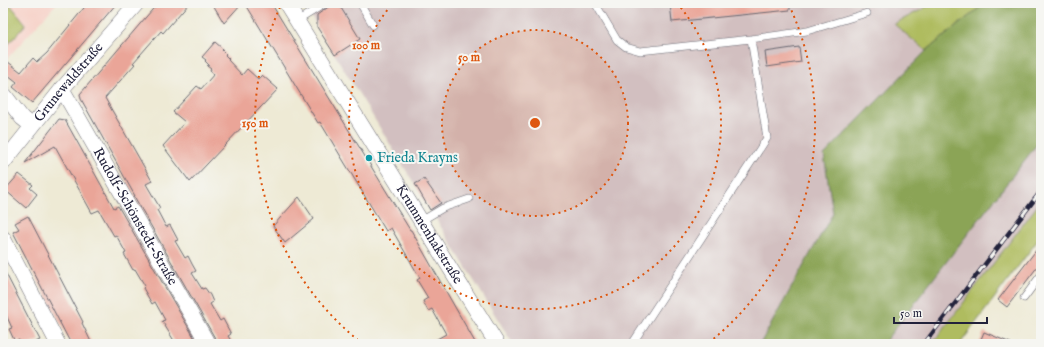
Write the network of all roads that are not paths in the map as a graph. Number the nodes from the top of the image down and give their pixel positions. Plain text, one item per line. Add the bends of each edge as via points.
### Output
1 (137, 3) edge
2 (286, 3) edge
3 (326, 3) edge
4 (360, 3) edge
5 (595, 3) edge
6 (867, 13) dead end
7 (297, 21) junction
8 (374, 25) dead end
9 (751, 39) junction
10 (62, 89) junction
11 (3, 93) edge
12 (32, 126) junction
13 (3, 163) edge
14 (469, 199) dead end
15 (421, 221) junction
16 (3, 238) edge
17 (1041, 275) edge
18 (1024, 298) dead end
19 (58, 344) edge
20 (208, 344) edge
21 (497, 344) edge
22 (632, 344) edge

1 - 10 street, Grunewaldstraße
2 - 7 street, Krummenhakstraße
3 - 7 lane
4 - 8 lane
5 - 9 lane via 617,40 626,48 640,50
6 - 9 lane via 807,31
7 - 15 street, Krummenhakstraße
9 - 22 lane via 767,138
10 - 12 street, Grunewaldstraße
10 - 20 street, Rudolf-Schönstedt-Straße
11 - 12 street via 22,118
12 - 13 street, Grunewaldstraße
14 - 15 lane via 443,208
15 - 21 street, Krummenhakstraße
16 - 19 street
17 - 18 lane

